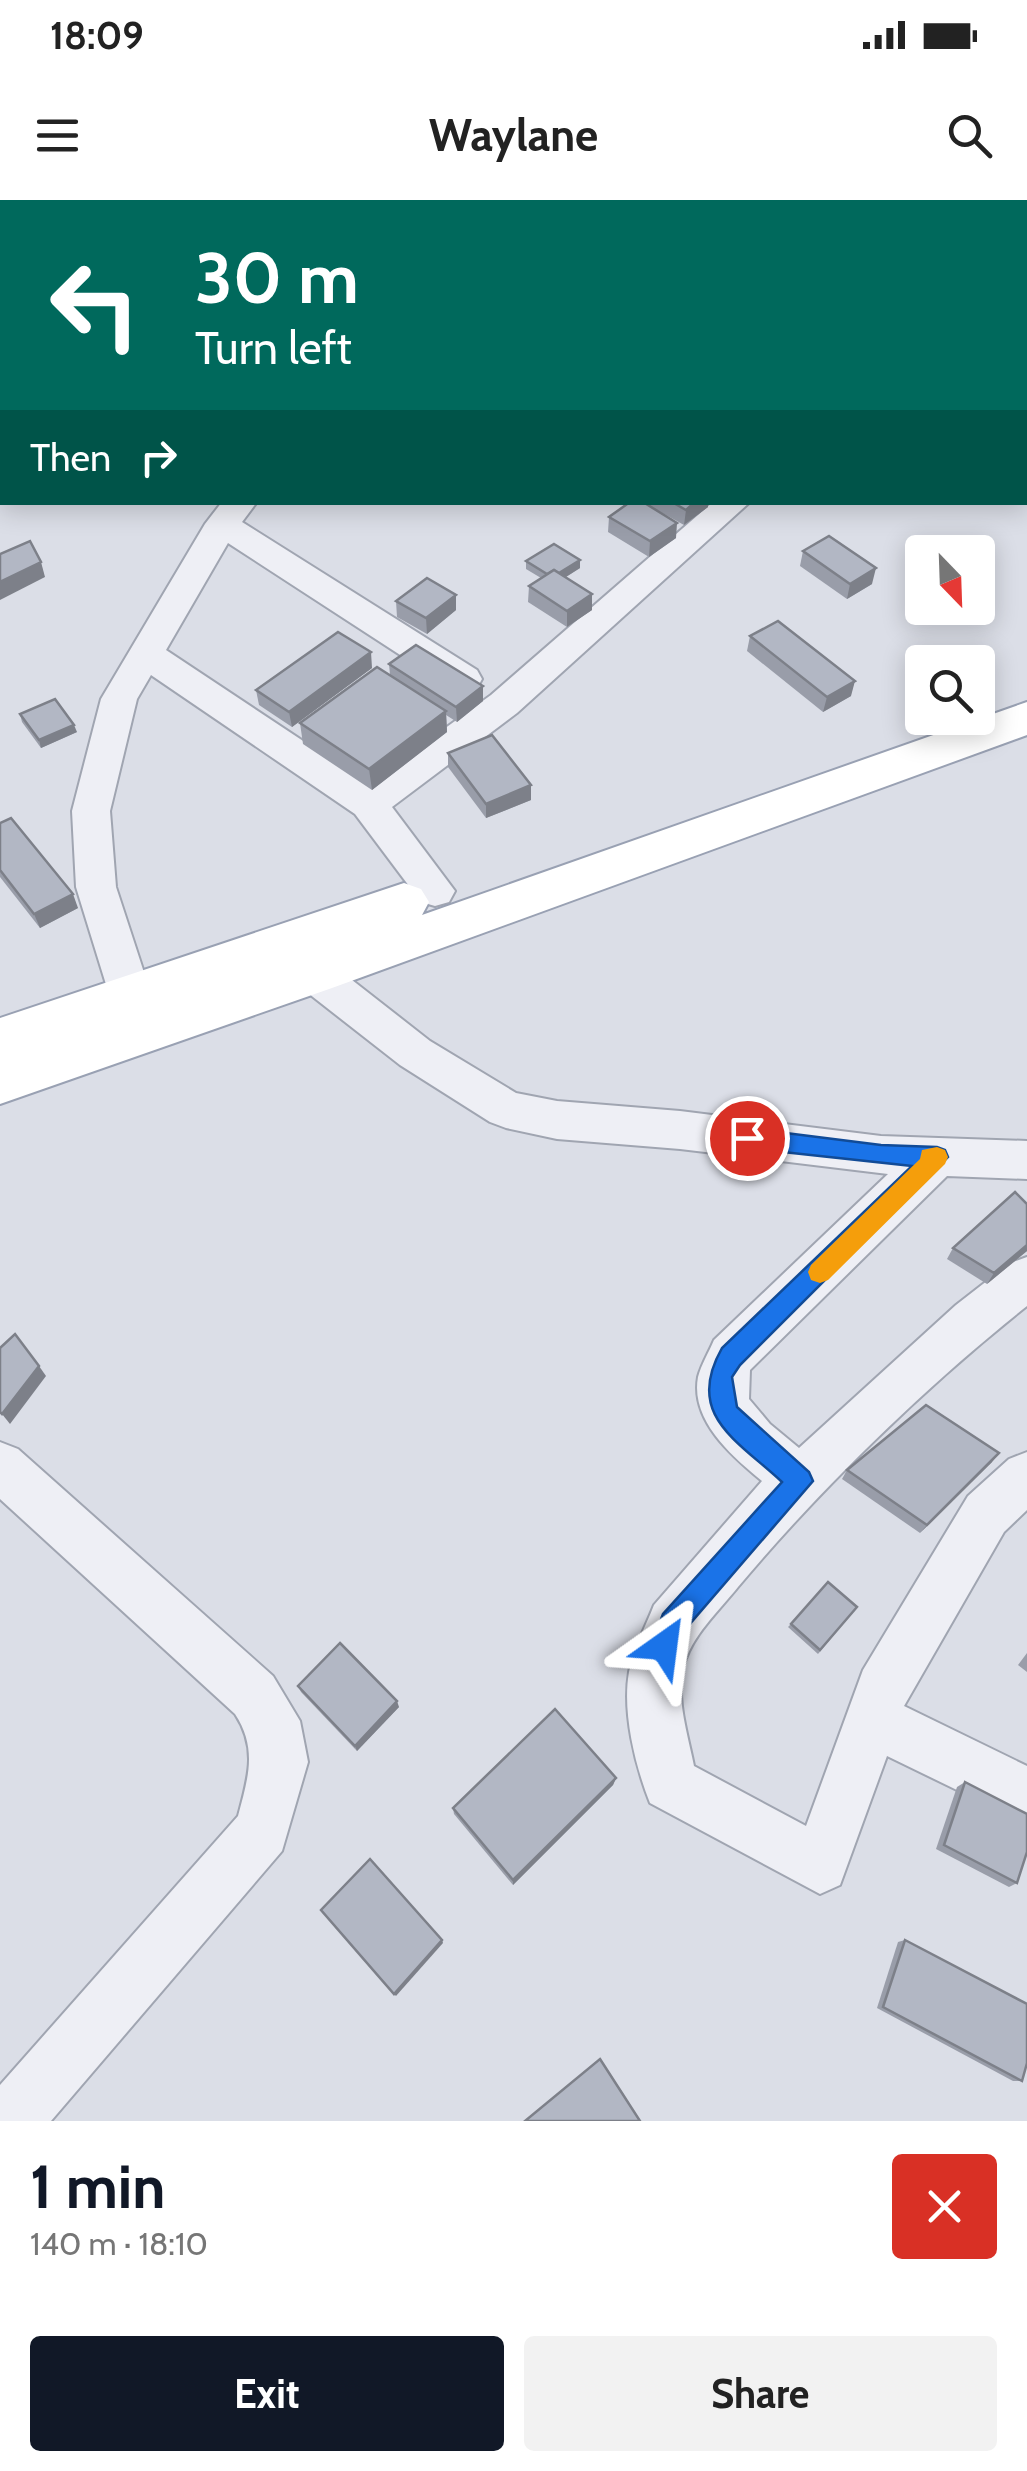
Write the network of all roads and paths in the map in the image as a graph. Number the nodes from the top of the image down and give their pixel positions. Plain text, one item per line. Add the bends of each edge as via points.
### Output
1 (731, 505) edge
2 (231, 513) edge
3 (144, 653) junction
4 (1027, 682) edge
5 (995, 693) edge
6 (504, 704) junction
7 (1027, 718) edge
8 (905, 725) edge
9 (368, 804) junction
10 (435, 892) junction
11 (314, 974) junction
12 (130, 994) junction
13 (0, 1039) edge
14 (0, 1082) edge
15 (937, 1157) junction
16 (1027, 1160) edge
17 (1027, 1278) edge
18 (0, 1466) edge
19 (1027, 1476) edge
20 (800, 1481) junction
21 (872, 1719) junction
22 (1027, 1796) edge
23 (10, 2121) edge

1 - 6 street
2 - 3 street
2 - 6 street
3 - 9 street
3 - 12 street via 119,699 91,811 96,887
4 - 5 main road
6 - 9 street
7 - 11 main road
8 - 10 main road
9 - 10 street
10 - 12 main road
11 - 14 main road
11 - 15 street via 415,1053 506,1109 557,1120
12 - 13 main road
15 - 16 street
15 - 20 street via 731,1356 720,1376 728,1415
17 - 20 street
18 - 23 street via 254,1695 272,1722 280,1762 262,1831
19 - 21 street via 986,1514 882,1689
20 - 21 street via 672,1624 656,1670 654,1702 670,1783 820,1865
21 - 22 street

